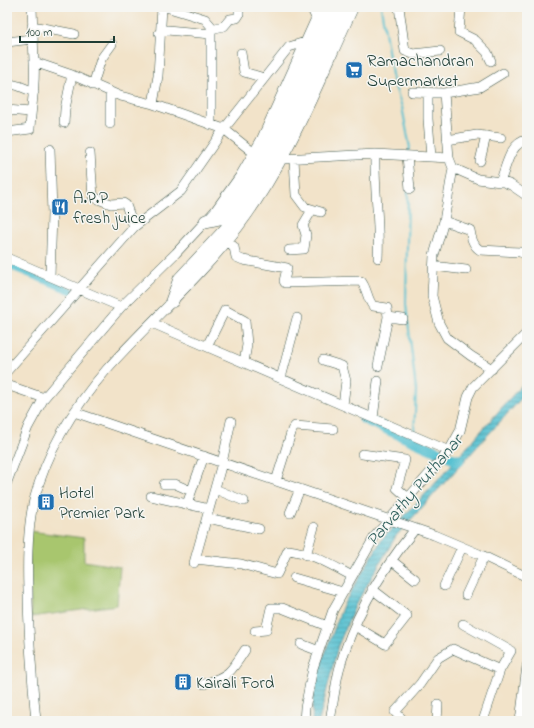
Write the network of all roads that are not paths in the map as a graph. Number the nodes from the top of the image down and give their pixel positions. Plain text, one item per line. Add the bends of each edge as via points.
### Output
1 (32, 7) edge
2 (162, 7) edge
3 (166, 7) edge
4 (239, 7) edge
5 (311, 7) edge
6 (321, 7) edge
7 (331, 7) edge
8 (344, 7) edge
9 (354, 7) edge
10 (399, 7) edge
11 (461, 7) edge
12 (316, 18) junction
13 (32, 26) junction
14 (211, 31) junction
15 (159, 33) junction
16 (74, 34) dead end
17 (32, 40) junction
18 (7, 42) edge
19 (305, 42) junction
20 (112, 44) dead end
21 (440, 51) dead end
22 (241, 52) dead end
23 (491, 61) dead end
24 (34, 62) junction
25 (503, 73) dead end
26 (72, 75) junction
27 (264, 78) junction
28 (7, 83) edge
29 (93, 85) junction
30 (34, 92) junction
31 (110, 92) junction
32 (412, 92) dead end
33 (444, 93) junction
34 (428, 94) junction
35 (153, 104) junction
36 (7, 110) edge
37 (30, 112) junction
38 (64, 123) dead end
39 (110, 124) dead end
40 (211, 125) junction
41 (224, 129) junction
42 (7, 132) edge
43 (486, 136) junction
44 (501, 138) dead end
45 (447, 140) junction
46 (527, 140) edge
47 (50, 149) dead end
48 (90, 153) dead end
49 (254, 153) junction
50 (375, 154) junction
51 (407, 156) junction
52 (431, 157) junction
53 (449, 158) junction
54 (283, 159) junction
55 (294, 159) junction
56 (480, 161) dead end
57 (453, 168) junction
58 (501, 181) junction
59 (410, 189) dead end
60 (527, 196) edge
61 (206, 220) junction
62 (444, 221) junction
63 (134, 227) junction
64 (228, 241) junction
65 (289, 250) dead end
66 (527, 255) edge
67 (7, 258) edge
68 (378, 258) dead end
69 (433, 266) junction
70 (466, 270) dead end
71 (50, 276) junction
72 (81, 289) junction
73 (172, 301) junction
74 (121, 307) junction
75 (388, 317) junction
76 (297, 318) dead end
77 (403, 319) dead end
78 (152, 323) junction
79 (527, 333) edge
80 (207, 346) junction
81 (323, 360) dead end
82 (244, 362) junction
83 (378, 366) dead end
84 (492, 370) junction
85 (7, 371) edge
86 (281, 378) junction
87 (378, 381) dead end
88 (7, 385) edge
89 (44, 398) junction
90 (343, 405) junction
91 (74, 412) junction
92 (373, 418) junction
93 (231, 421) dead end
94 (333, 429) dead end
95 (449, 450) junction
96 (362, 454) dead end
97 (204, 456) junction
98 (222, 463) junction
99 (276, 481) junction
100 (7, 482) edge
101 (164, 484) dead end
102 (215, 489) junction
103 (300, 489) junction
104 (191, 491) junction
105 (151, 496) dead end
106 (408, 498) junction
107 (244, 501) dead end
108 (187, 504) junction
109 (208, 513) junction
110 (290, 513) dead end
111 (390, 520) junction
112 (314, 527) dead end
113 (411, 527) junction
114 (259, 530) dead end
115 (462, 547) junction
116 (306, 555) junction
117 (484, 556) junction
118 (391, 560) junction
119 (352, 576) junction
120 (527, 577) edge
121 (294, 578) dead end
122 (415, 579) dead end
123 (444, 586) dead end
124 (372, 589) junction
125 (343, 592) junction
126 (466, 595) dead end
127 (463, 624) dead end
128 (327, 626) junction
129 (354, 626) junction
130 (255, 631) dead end
131 (301, 644) dead end
132 (245, 650) dead end
133 (319, 651) junction
134 (527, 666) edge
135 (500, 670) junction
136 (204, 684) dead end
137 (438, 705) dead end
138 (36, 721) edge
139 (304, 721) edge
140 (330, 721) edge
141 (404, 721) edge
142 (437, 721) edge
143 (483, 721) edge
144 (520, 721) edge

1 - 13 street
2 - 15 street
3 - 14 street via 205,19 209,22
4 - 14 street via 237,18 230,18 224,26
5 - 12 street
6 - 12 street
7 - 61 highway via 257,166 220,218
8 - 73 highway via 267,171 231,224 180,279
9 - 54 street
10 - 21 street via 405,51 410,54
11 - 23 street via 459,32 475,40 487,52
12 - 19 street
13 - 16 street
13 - 17 street
14 - 15 street via 167,30
14 - 40 street
15 - 35 street via 158,76
17 - 18 street
17 - 24 street
19 - 27 street via 289,47
19 - 49 street
20 - 29 street via 101,59
22 - 27 street via 244,72
24 - 26 street
24 - 30 street
25 - 33 street via 485,86
26 - 29 street
26 - 38 street
27 - 41 street
28 - 30 street
29 - 31 street
30 - 37 street
31 - 35 street
31 - 39 street
32 - 34 street
33 - 34 street
33 - 45 street
34 - 52 street
35 - 40 street
36 - 37 street
37 - 42 street via 30,129
40 - 41 street
41 - 49 street
41 - 63 street via 181,191
43 - 44 street
43 - 45 street
43 - 56 street
45 - 53 street
46 - 58 street via 510,154
47 - 71 street
48 - 63 street via 93,197 111,204 124,203
49 - 61 street via 240,176
50 - 51 street
50 - 55 street
50 - 68 street
51 - 52 street
51 - 59 street
52 - 53 street
53 - 57 street
54 - 55 street
54 - 64 street via 265,191
55 - 65 street via 296,195 305,208 317,211 304,225 304,248
57 - 58 street via 478,179
57 - 62 street
58 - 60 street
61 - 74 street
62 - 66 street via 470,230 472,239 480,250 515,251
62 - 69 street
63 - 72 street
64 - 73 street
64 - 75 street via 234,247 236,257 287,268 285,284 361,281 373,306 387,308
67 - 71 street
69 - 70 street
69 - 84 street via 432,296 439,323 447,338
71 - 72 street
72 - 74 street
72 - 85 street
73 - 78 street
74 - 89 street
75 - 77 street
75 - 83 street
76 - 86 street
78 - 80 street
78 - 91 street via 107,370
79 - 84 street
80 - 82 street
80 - 82 street via 225,310 245,321 247,345
81 - 90 street via 342,366 346,381
82 - 86 street
84 - 95 street via 473,387 460,431
86 - 90 street
87 - 92 street
88 - 89 street
89 - 100 street via 28,427
90 - 92 street
91 - 97 street
91 - 138 street via 59,435 38,487 27,551 28,611
92 - 95 street
93 - 98 street
94 - 99 street via 295,426
95 - 106 street
96 - 106 street via 405,460 397,488
97 - 98 street
97 - 104 street
98 - 99 street
98 - 102 street
99 - 103 street
101 - 104 street via 175,484
102 - 107 street
102 - 109 street
103 - 110 street
103 - 111 street
104 - 108 street
105 - 108 street
106 - 111 street
108 - 109 street
109 - 114 street
109 - 116 street via 194,562 241,564 277,574 288,550
111 - 113 street
111 - 119 street via 375,536
112 - 116 street
113 - 115 street
113 - 118 street
115 - 117 street
115 - 123 street
116 - 119 street
117 - 120 street
117 - 126 street
118 - 122 street
118 - 124 street
119 - 125 street
121 - 125 street
124 - 129 street
124 - 129 street via 408,616 384,644
125 - 128 street
127 - 135 street via 511,651
128 - 130 street via 282,608 271,608 266,630
128 - 133 street
129 - 140 street via 339,669
131 - 133 street
132 - 136 street via 223,678
133 - 139 street via 313,668
134 - 144 street
135 - 141 street via 453,649 438,658 420,684 395,712
135 - 143 street
137 - 142 street

